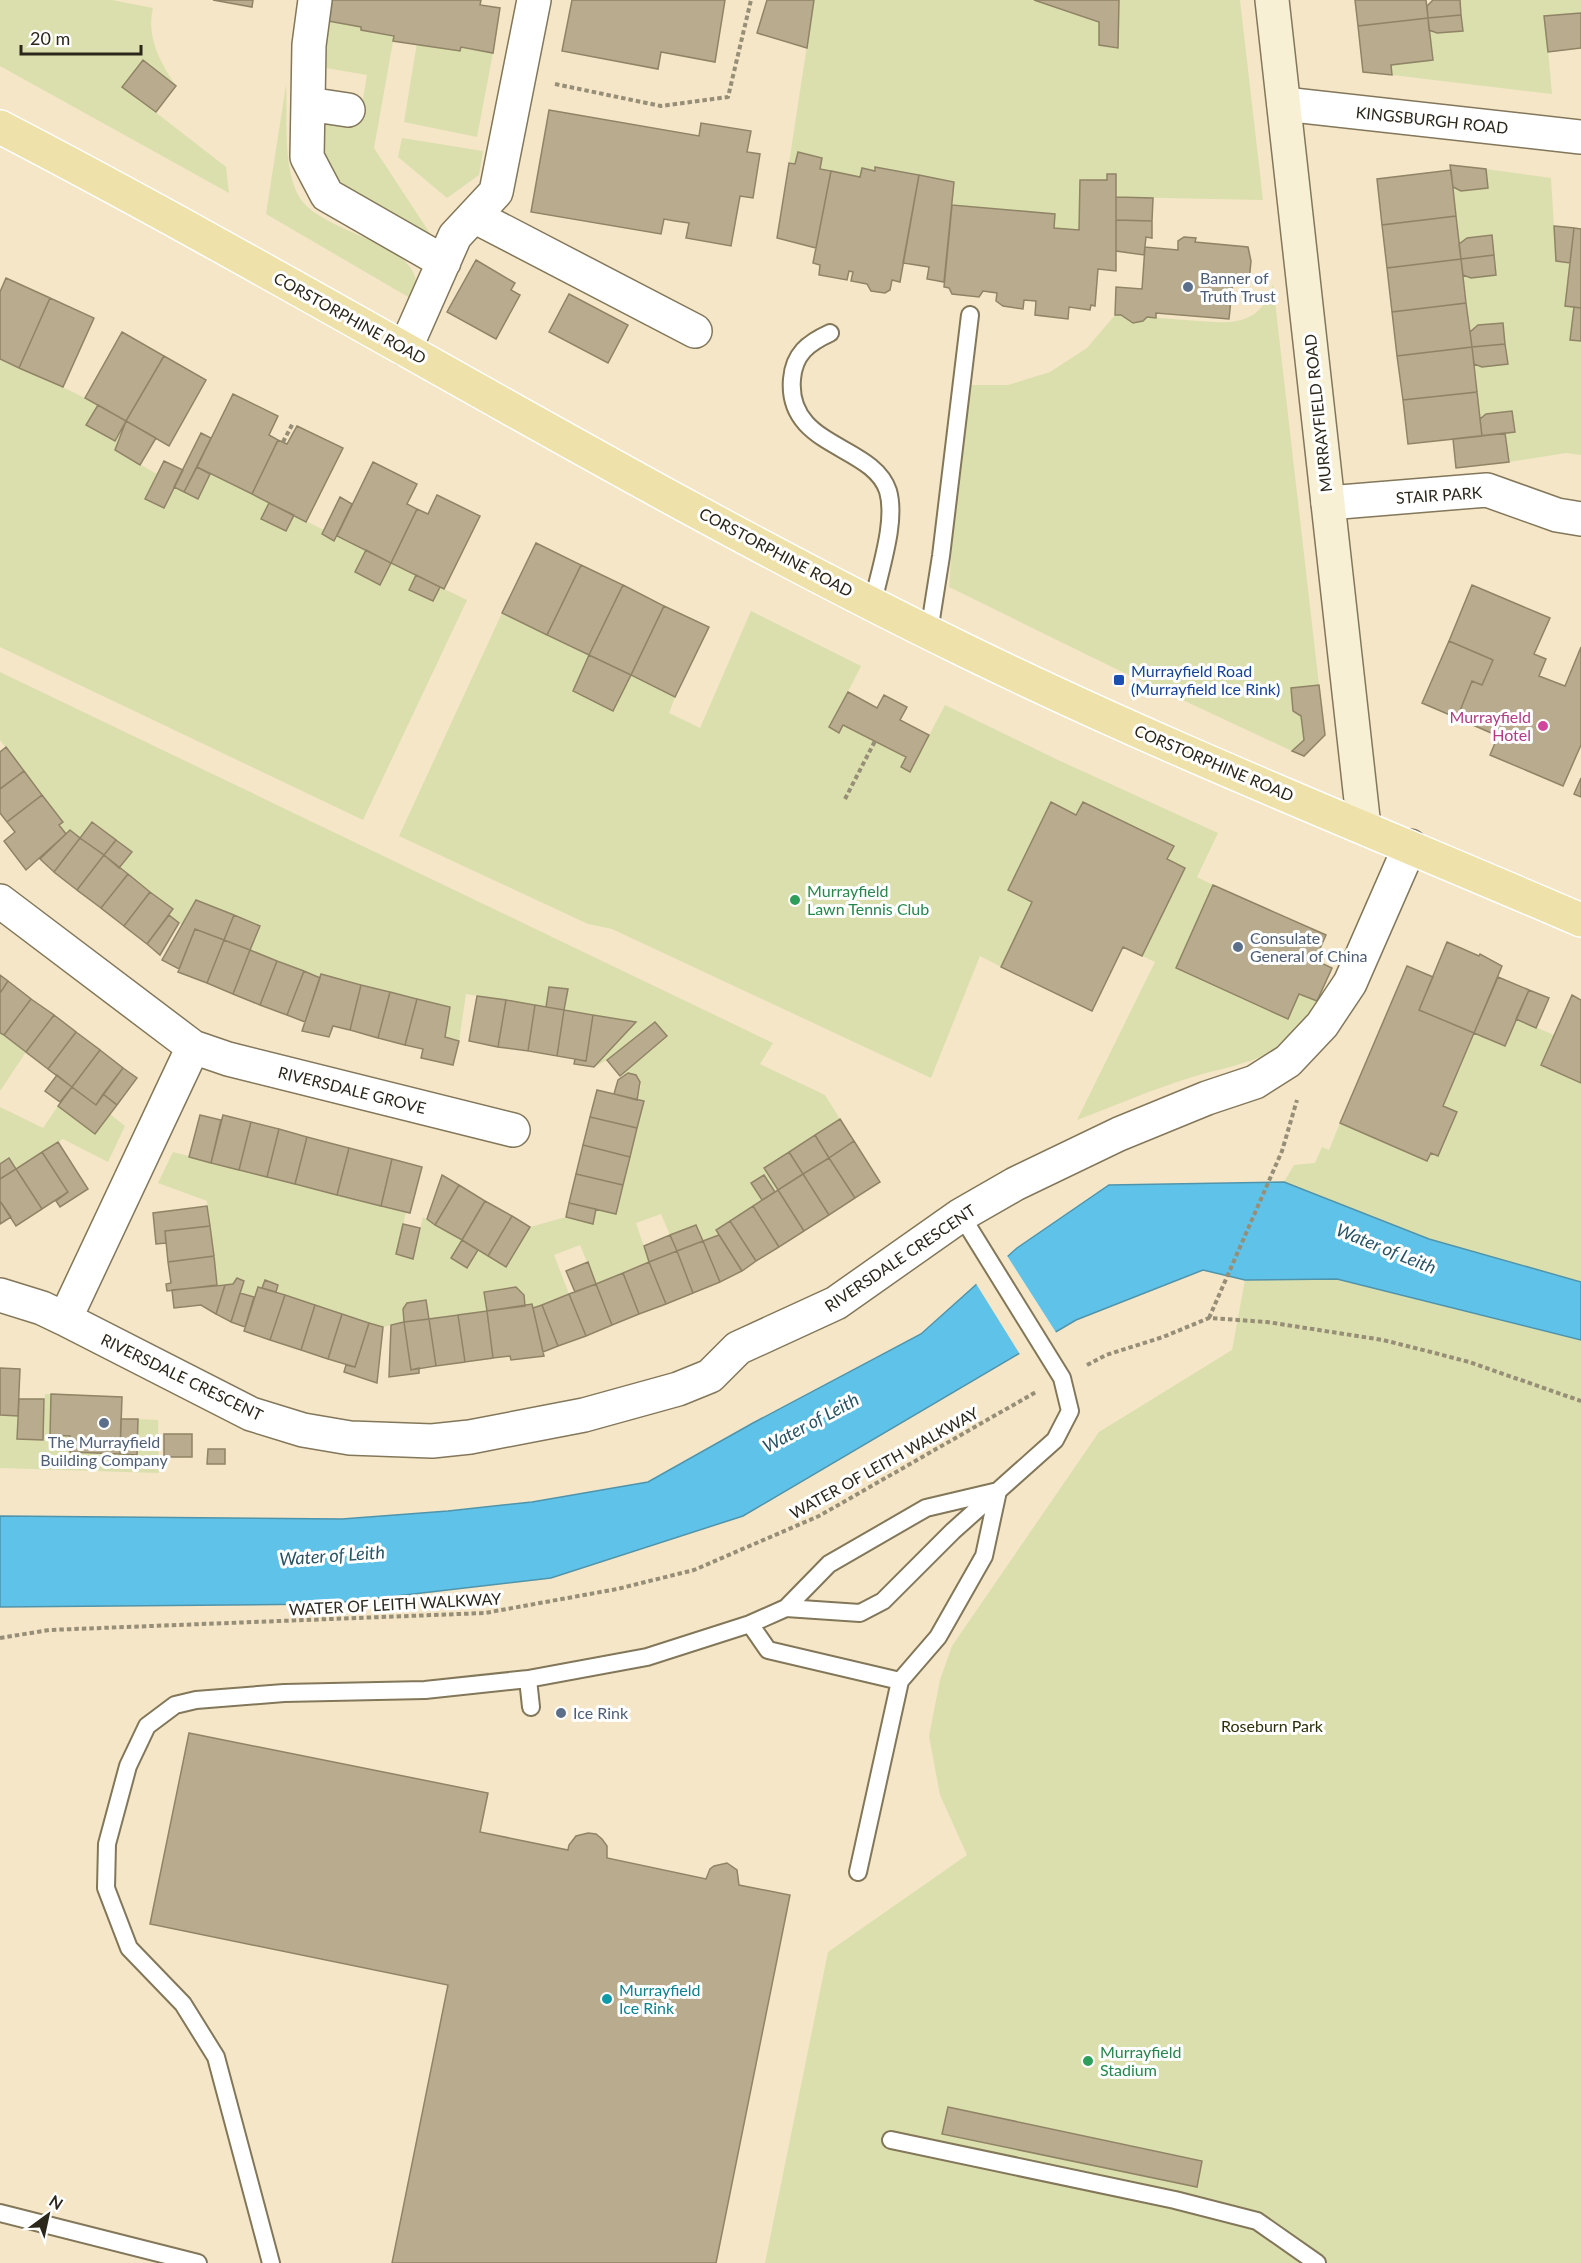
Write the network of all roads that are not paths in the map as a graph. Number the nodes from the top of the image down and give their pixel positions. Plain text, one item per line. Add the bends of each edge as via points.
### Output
1 (315, 0) edge
2 (534, 0) edge
3 (1272, 0) edge
4 (308, 104) junction
5 (1284, 104) junction
6 (348, 110) dead end
7 (0, 127) edge
8 (1581, 136) edge
9 (474, 216) junction
10 (444, 262) junction
11 (970, 315) dead end
12 (677, 331) dead end
13 (830, 333) dead end
14 (405, 349) junction
15 (1328, 504) junction
16 (1581, 519) edge
17 (873, 603) junction
18 (929, 632) junction
19 (1364, 827) junction
20 (1410, 846) junction
21 (0, 901) edge
22 (1581, 920) edge
23 (193, 1047) junction
24 (513, 1130) dead end
25 (961, 1215) junction
26 (0, 1295) edge
27 (65, 1319) junction
28 (998, 1491) junction
29 (786, 1608) junction
30 (750, 1624) junction
31 (528, 1679) junction
32 (900, 1681) junction
33 (531, 1707) dead end
34 (858, 1872) dead end
35 (891, 2140) dead end
36 (0, 2213) edge
37 (198, 2263) edge
38 (271, 2263) edge
39 (1317, 2263) edge

1 - 4 street
2 - 9 street via 496,192
3 - 5 street, MURRAYFIELD ROAD
4 - 6 street
4 - 10 street via 307,157 327,195
5 - 8 street, KINGSBURGH ROAD
5 - 15 street, MURRAYFIELD ROAD
7 - 14 main road, CORSTORPHINE ROAD
9 - 10 street via 455,236
9 - 12 street via 556,272 638,295
10 - 14 street
11 - 18 lane
13 - 17 lane via 813,340 800,352 793,367 792,383 804,421 820,437 872,468 888,491 887,535
14 - 17 main road, CORSTORPHINE ROAD
15 - 16 street, STAIR PARK via 1487,490 1557,515
15 - 19 street, MURRAYFIELD ROAD
17 - 18 main road, CORSTORPHINE ROAD
18 - 19 main road, CORSTORPHINE ROAD via 1134,729
19 - 20 main road, CORSTORPHINE ROAD
20 - 22 main road, CORSTORPHINE ROAD
20 - 25 street, RIVERSDALE CRESCENT via 1350,983 1322,1025 1288,1061 1256,1082 1119,1134
21 - 23 street, RIVERSDALE GROVE
23 - 24 street, RIVERSDALE GROVE
23 - 27 street
25 - 27 street, RIVERSDALE CRESCENT via 836,1303 738,1348 710,1376 584,1415 470,1437 373,1440 303,1430 251,1414
25 - 28 lane via 1058,1372 1070,1412 1055,1440
26 - 27 street, RIVERSDALE CRESCENT
28 - 29 lane via 926,1508 829,1564
28 - 29 lane via 883,1601 860,1613
28 - 32 lane via 984,1556 938,1637
29 - 30 lane
30 - 31 lane via 647,1657
30 - 32 lane via 768,1650
31 - 33 lane
31 - 38 lane via 425,1690 284,1693 196,1700 175,1705 147,1726 133,1756 107,1844 106,1888 129,1948 183,2004 216,2057
32 - 34 lane
35 - 39 lane via 1257,2221
36 - 37 lane

